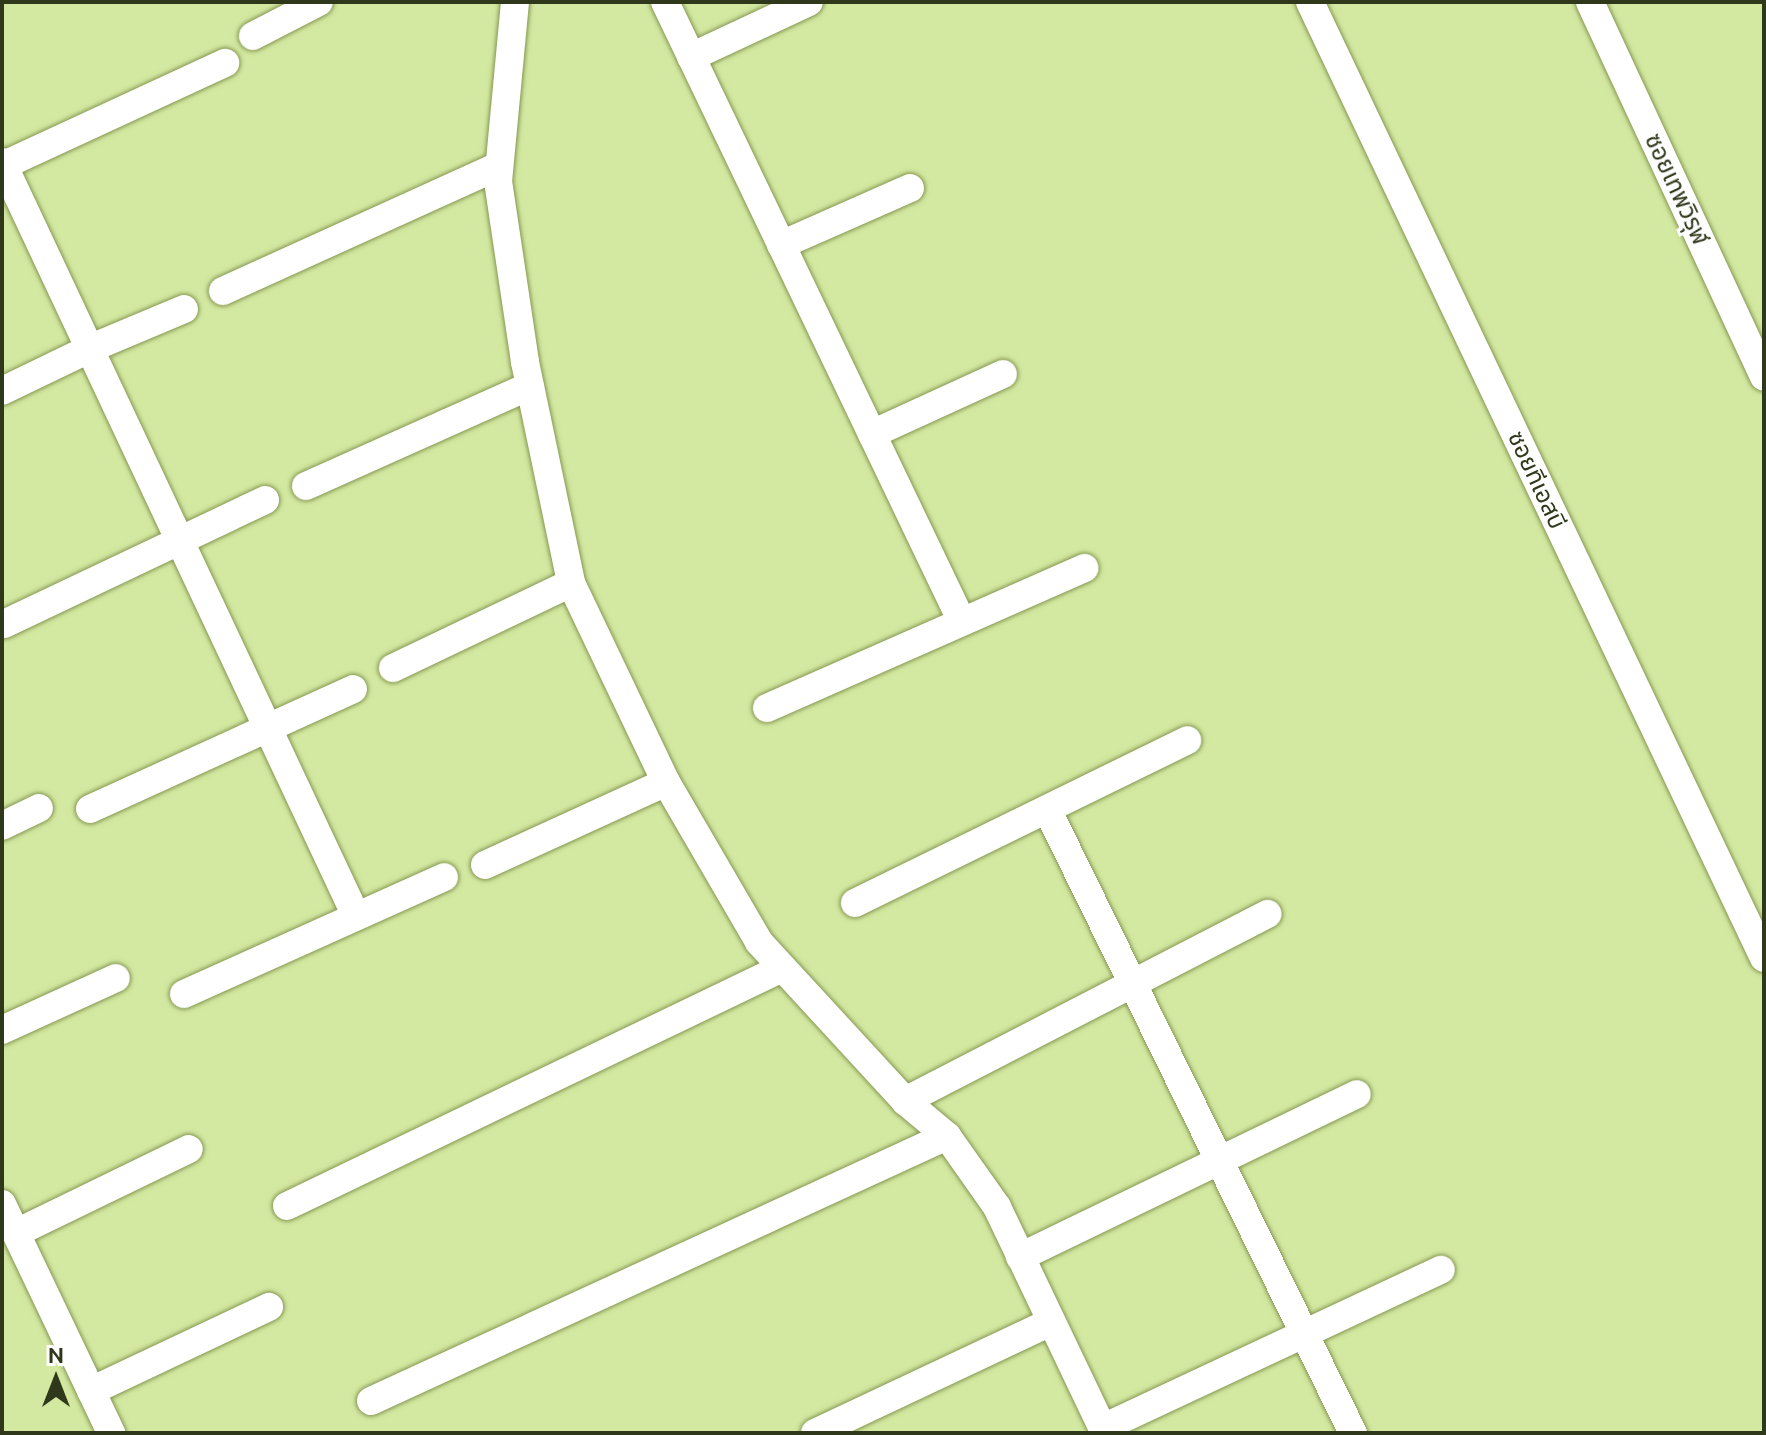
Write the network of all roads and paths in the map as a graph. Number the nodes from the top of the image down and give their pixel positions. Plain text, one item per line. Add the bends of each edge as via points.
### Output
1 (319, 2) edge
2 (515, 2) edge
3 (665, 2) edge
4 (809, 2) edge
5 (1310, 2) edge
6 (1590, 2) edge
7 (253, 36) dead end
8 (691, 57) junction
9 (225, 63) dead end
10 (2, 164) edge
11 (499, 166) junction
12 (910, 188) dead end
13 (781, 245) junction
14 (223, 291) dead end
15 (184, 309) dead end
16 (89, 349) junction
17 (1003, 374) dead end
18 (1764, 377) edge
19 (530, 386) junction
20 (2, 391) edge
21 (872, 434) junction
22 (306, 486) dead end
23 (265, 500) dead end
24 (179, 539) junction
25 (1084, 568) dead end
26 (571, 583) junction
27 (962, 622) junction
28 (4, 624) dead end
29 (393, 668) dead end
30 (353, 689) dead end
31 (767, 708) dead end
32 (267, 729) junction
33 (1187, 740) dead end
34 (666, 782) junction
35 (39, 808) dead end
36 (90, 809) dead end
37 (1047, 809) junction
38 (2, 826) edge
39 (485, 865) dead end
40 (444, 877) dead end
41 (855, 903) dead end
42 (1268, 914) dead end
43 (356, 916) junction
44 (1764, 958) edge
45 (782, 968) junction
46 (116, 978) dead end
47 (1134, 983) junction
48 (184, 994) dead end
49 (2, 1030) edge
50 (1357, 1094) dead end
51 (905, 1101) junction
52 (947, 1136) junction
53 (189, 1149) dead end
54 (1219, 1159) junction
55 (2, 1204) edge
56 (287, 1206) dead end
57 (16, 1233) junction
58 (1020, 1257) junction
59 (1441, 1270) dead end
60 (269, 1307) dead end
61 (1051, 1322) junction
62 (1305, 1334) junction
63 (91, 1391) junction
64 (371, 1401) dead end
65 (1104, 1431) edge
66 (111, 1433) edge
67 (815, 1433) edge
68 (1353, 1433) edge

1 - 7 street
2 - 11 street
3 - 8 street
4 - 8 street
5 - 44 street, ซอยทีเอสบี
6 - 18 street, ซอยเทพวิรุฬ
8 - 13 street
9 - 10 street
10 - 16 street
11 - 14 street
11 - 19 street
12 - 13 street
13 - 21 street
15 - 16 street
16 - 20 street
16 - 24 street
17 - 21 street
19 - 22 street
19 - 26 street
21 - 27 street
23 - 24 street
24 - 28 street
24 - 32 street
25 - 27 street
26 - 29 street
26 - 34 street
27 - 31 street
30 - 32 street
32 - 36 street
32 - 43 street
33 - 37 street
34 - 39 street
34 - 45 street via 759,942
35 - 38 street
37 - 41 street
37 - 47 street
40 - 43 street
42 - 47 street
43 - 48 street
45 - 51 street
45 - 56 street
46 - 49 street
47 - 51 street
47 - 54 street
50 - 54 street
51 - 52 street
52 - 58 street via 997,1207
52 - 64 street
53 - 57 street
54 - 58 street
54 - 62 street
55 - 57 street
57 - 63 street
58 - 61 street
59 - 62 street
60 - 63 street
61 - 65 street
61 - 67 street
62 - 65 street
62 - 68 street
63 - 66 street

